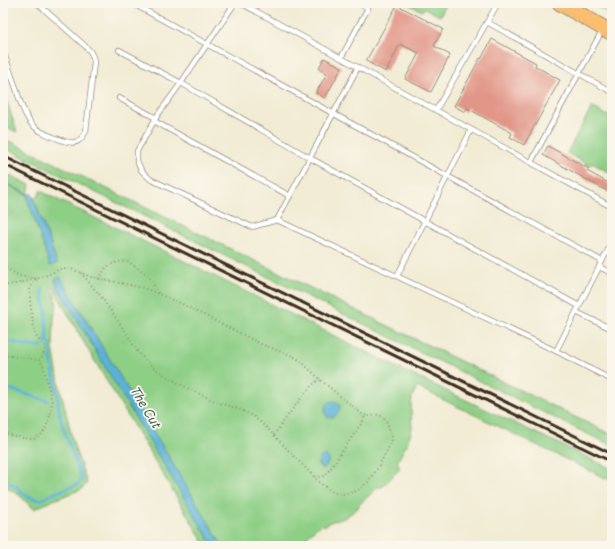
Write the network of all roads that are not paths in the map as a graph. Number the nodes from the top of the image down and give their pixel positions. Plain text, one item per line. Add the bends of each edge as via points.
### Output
1 (37, 3) edge
2 (132, 3) edge
3 (234, 3) edge
4 (241, 3) edge
5 (358, 3) edge
6 (498, 3) edge
7 (560, 3) edge
8 (368, 6) edge
9 (487, 22) junction
10 (608, 30) edge
11 (207, 45) junction
12 (3, 50) edge
13 (119, 50) dead end
14 (341, 58) junction
15 (358, 67) junction
16 (579, 74) junction
17 (181, 83) junction
18 (612, 92) edge
19 (119, 98) dead end
20 (436, 110) junction
21 (333, 114) junction
22 (155, 120) junction
23 (471, 130) junction
24 (310, 158) junction
25 (531, 162) junction
26 (447, 176) junction
27 (290, 196) junction
28 (612, 207) edge
29 (277, 220) junction
30 (424, 221) junction
31 (612, 242) edge
32 (602, 261) junction
33 (599, 267) junction
34 (612, 273) edge
35 (396, 276) junction
36 (579, 306) junction
37 (576, 312) junction
38 (612, 329) edge
39 (556, 351) junction
40 (612, 380) edge

1 - 12 lane via 90,51 94,62 83,138 70,143 39,130 30,122
2 - 11 lane
3 - 11 lane
4 - 14 lane
5 - 8 lane
6 - 9 lane
7 - 10 main road
8 - 14 lane
9 - 16 lane
9 - 20 lane
10 - 16 lane
11 - 17 lane
11 - 21 lane
13 - 17 lane
14 - 15 lane
15 - 20 lane
15 - 21 lane
16 - 18 lane
16 - 25 lane
17 - 22 lane
17 - 24 lane
19 - 22 lane
20 - 23 lane
21 - 24 lane
21 - 26 lane
22 - 27 lane
22 - 29 lane via 137,151 137,161 141,170 150,179 252,227
23 - 25 lane
23 - 26 lane
24 - 27 lane
24 - 30 lane
25 - 28 lane
26 - 30 lane
26 - 32 lane
27 - 29 lane
29 - 35 lane
30 - 35 lane
30 - 36 lane
31 - 32 lane
32 - 33 lane
33 - 34 lane
33 - 36 lane
35 - 39 lane
36 - 37 lane
37 - 38 lane
37 - 39 lane
39 - 40 lane

